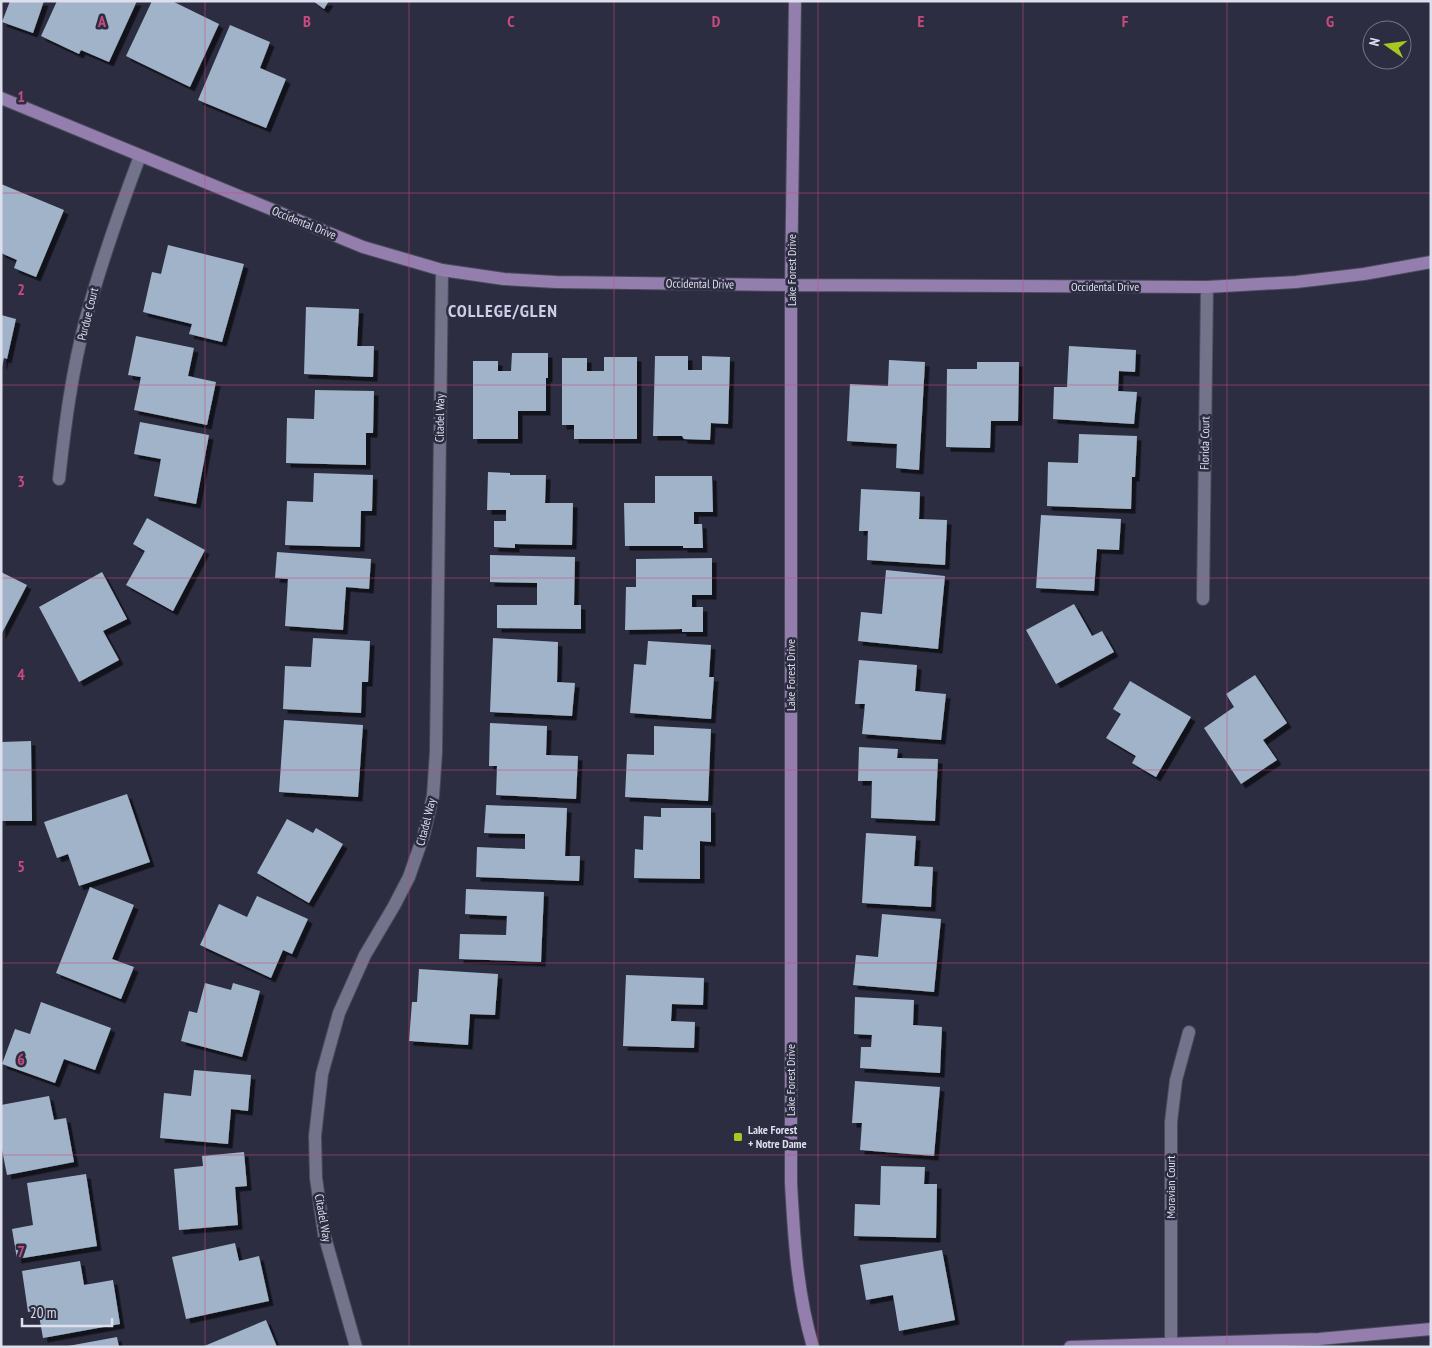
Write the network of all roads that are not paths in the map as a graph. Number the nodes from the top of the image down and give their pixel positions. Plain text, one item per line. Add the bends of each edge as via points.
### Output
1 (795, 1) edge
2 (1, 98) edge
3 (140, 156) junction
4 (1431, 262) edge
5 (442, 270) junction
6 (791, 285) junction
7 (1207, 287) junction
8 (59, 479) dead end
9 (1203, 599) dead end
10 (1189, 1032) dead end
11 (1431, 1329) edge
12 (1171, 1344) junction
13 (356, 1347) edge
14 (813, 1347) edge
15 (1070, 1347) edge

1 - 6 street, Lake Forest Drive
2 - 3 street, Occidental Drive
3 - 5 street, Occidental Drive via 363,247
3 - 8 street, Purdue Court via 112,230 86,319 67,411
4 - 7 street, Occidental Drive via 1315,280
5 - 6 street, Occidental Drive via 556,282
5 - 13 street, Citadel Way via 433,796 409,877 365,955 339,1013 322,1074 315,1136 316,1178 324,1234
6 - 7 street, Occidental Drive
6 - 14 street, Lake Forest Drive via 790,1183 794,1254
7 - 9 street, Florida Court
10 - 12 street, Moravian Court via 1176,1080 1171,1122
11 - 12 street via 1319,1339
12 - 15 street

